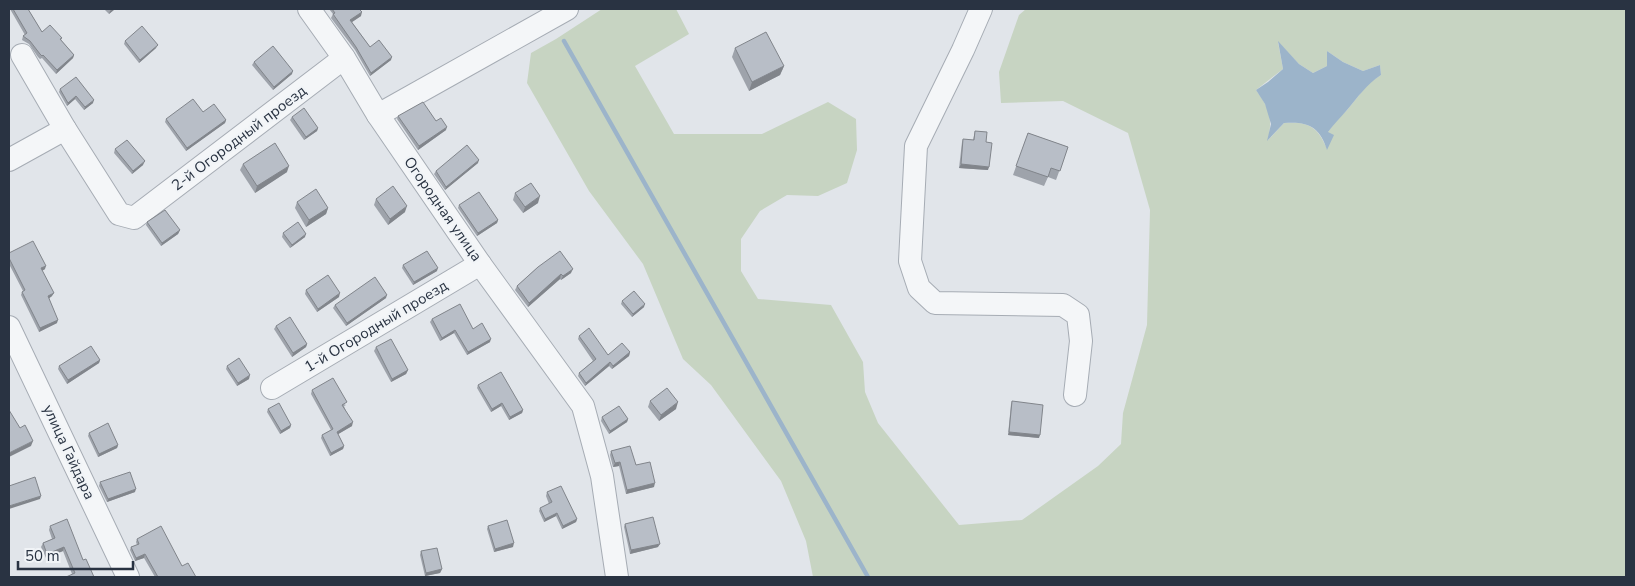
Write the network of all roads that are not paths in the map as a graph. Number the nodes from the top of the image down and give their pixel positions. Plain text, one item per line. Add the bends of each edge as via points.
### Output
1 (309, 9) edge
2 (568, 9) edge
3 (980, 9) edge
4 (22, 55) dead end
5 (344, 58) junction
6 (378, 115) junction
7 (65, 129) junction
8 (9, 160) edge
9 (480, 264) junction
10 (9, 326) edge
11 (272, 388) dead end
12 (1075, 395) dead end
13 (610, 575) edge
14 (128, 577) edge

1 - 5 street, Огородная улица
2 - 6 street
3 - 12 street via 916,146 910,261 918,288 935,303 1063,305 1078,315 1081,341
4 - 7 street
5 - 6 street, Огородная улица
5 - 7 street, 2-й Огородный проезд via 134,218 118,214
6 - 9 street, Огородная улица
7 - 8 street
9 - 11 street, 1-й Огородный проезд
9 - 13 street, Огородная улица via 583,406 602,476
10 - 14 street, улица Гайдара

